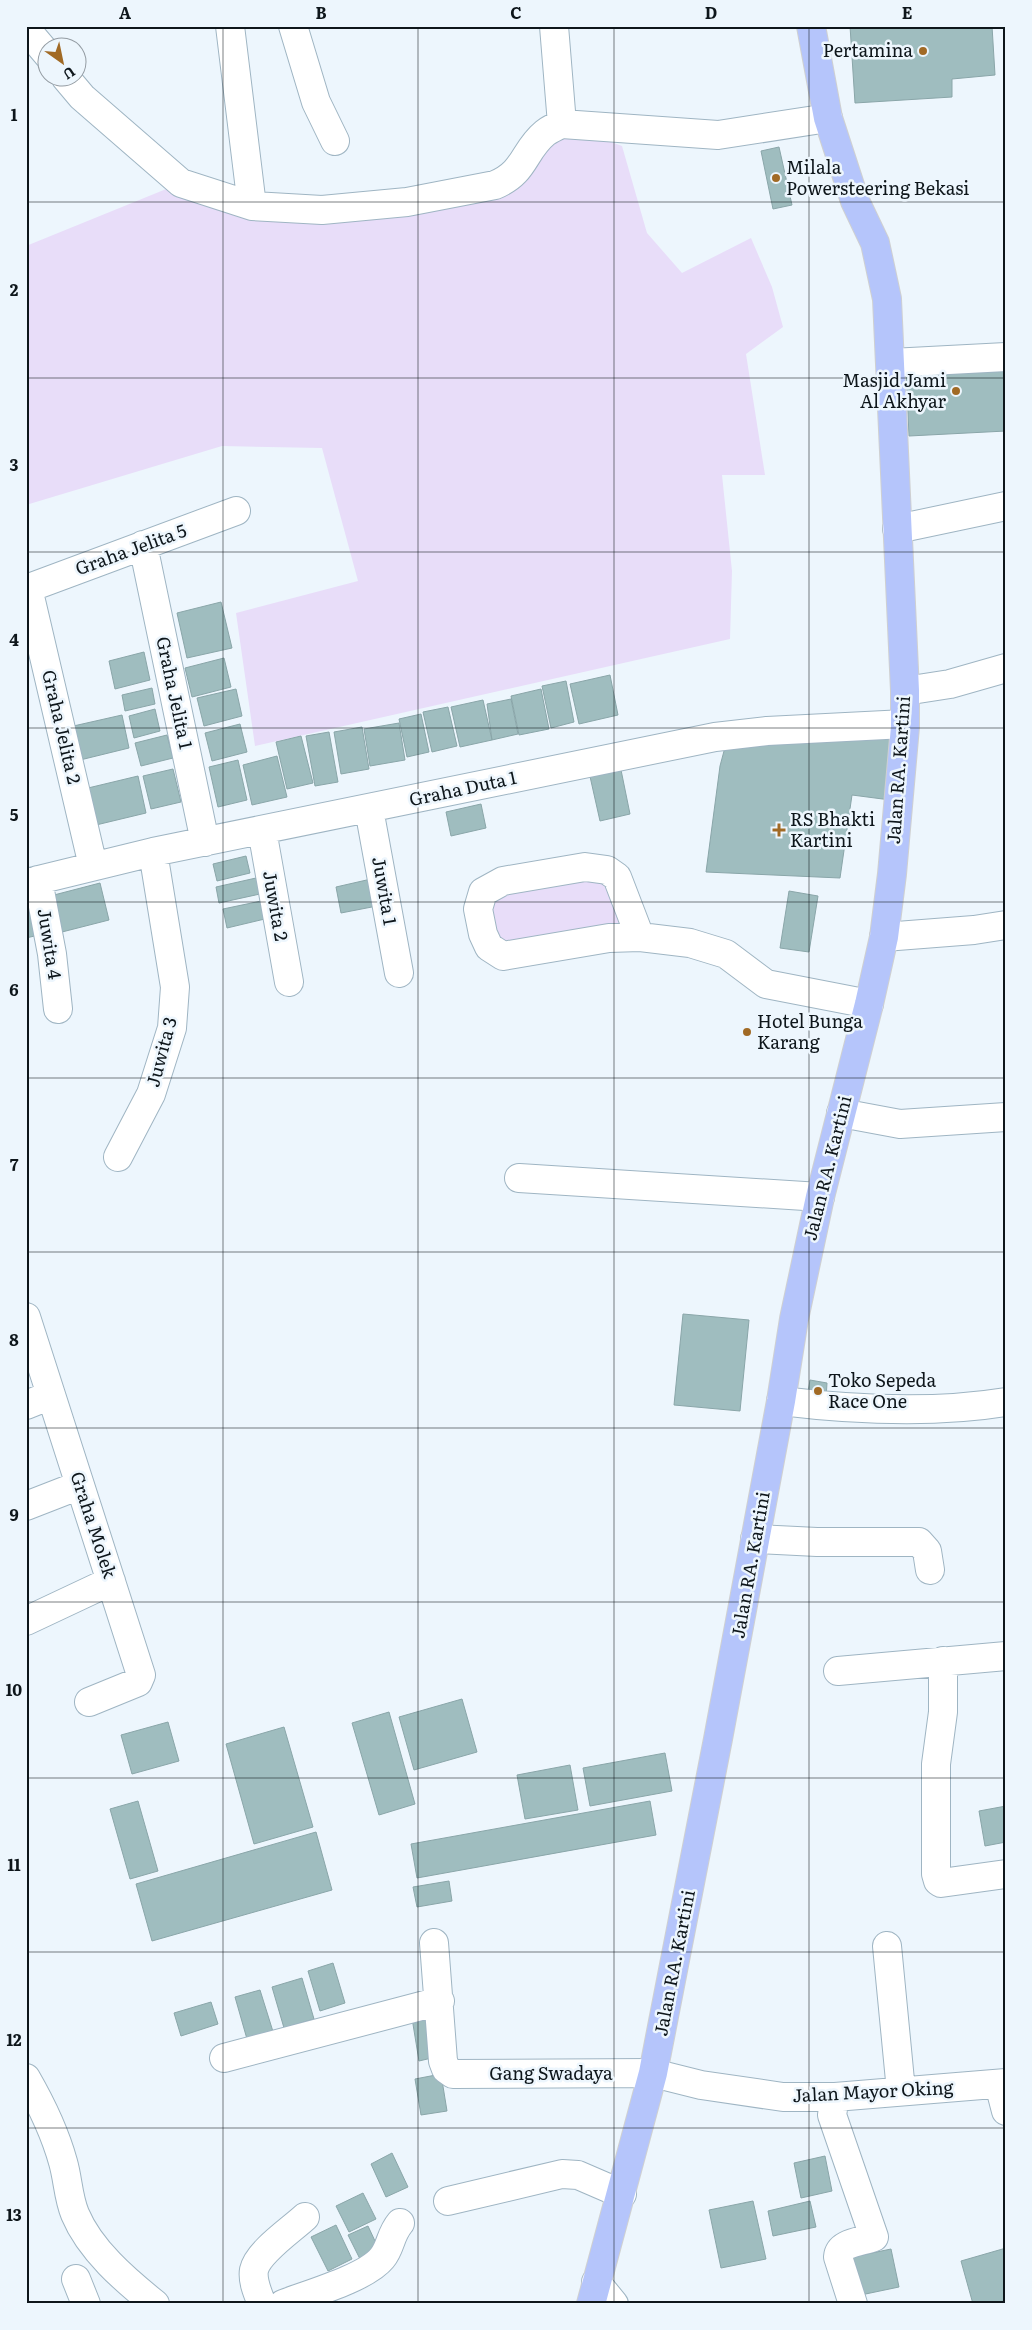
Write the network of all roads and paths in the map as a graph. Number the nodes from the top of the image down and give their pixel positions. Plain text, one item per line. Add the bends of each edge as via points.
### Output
1 (230, 26) edge
2 (293, 26) edge
3 (554, 26) edge
4 (810, 26) edge
5 (26, 30) edge
6 (38, 44) edge
7 (74, 88) edge
8 (828, 118) junction
9 (562, 124) junction
10 (335, 141) dead end
11 (252, 206) junction
12 (1006, 357) edge
13 (891, 363) junction
14 (1006, 506) edge
15 (236, 510) dead end
16 (898, 529) junction
17 (143, 545) junction
18 (27, 588) edge
19 (1006, 668) edge
20 (905, 691) junction
21 (905, 724) junction
22 (369, 809) junction
23 (262, 830) junction
24 (205, 842) junction
25 (153, 852) junction
26 (93, 866) junction
27 (32, 881) edge
28 (1006, 925) edge
29 (640, 937) junction
30 (884, 937) junction
31 (398, 973) dead end
32 (289, 982) dead end
33 (869, 1004) junction
34 (58, 1009) dead end
35 (841, 1113) junction
36 (1006, 1117) edge
37 (118, 1157) dead end
38 (518, 1178) dead end
39 (820, 1197) junction
40 (26, 1317) edge
41 (51, 1395) junction
42 (785, 1401) junction
43 (1006, 1402) edge
44 (26, 1405) edge
45 (80, 1485) junction
46 (26, 1506) edge
47 (755, 1539) junction
48 (930, 1570) dead end
49 (111, 1581) junction
50 (26, 1621) edge
51 (1006, 1656) edge
52 (943, 1662) junction
53 (838, 1671) dead end
54 (89, 1702) dead end
55 (1006, 1874) edge
56 (434, 1943) dead end
57 (887, 1946) dead end
58 (440, 2001) junction
59 (224, 2058) dead end
60 (653, 2073) junction
61 (26, 2078) edge
62 (1002, 2084) edge
63 (901, 2091) junction
64 (835, 2097) junction
65 (1006, 2111) edge
66 (622, 2194) junction
67 (448, 2201) dead end
68 (305, 2217) dead end
69 (400, 2223) dead end
70 (594, 2293) edge
71 (155, 2304) edge
72 (262, 2304) edge
73 (284, 2304) edge
74 (614, 2304) edge
75 (853, 2304) edge

1 - 11 street
2 - 10 street via 316,102
3 - 9 street
4 - 8 main road, Jalan RA. Kartini
5 - 6 street
7 - 11 street via 181,183
8 - 9 street via 718,135
8 - 13 main road, Jalan RA. Kartini via 855,201 875,243 887,299
9 - 11 street via 546,132 508,180 494,185 407,202 322,210
12 - 13 street
13 - 16 main road, Jalan RA. Kartini
14 - 16 street
15 - 17 street, Graha Jelita 5
16 - 20 main road, Jalan RA. Kartini
17 - 18 street, Graha Jelita 5
17 - 24 street, Graha Jelita 1
18 - 26 street, Graha Jelita 2
19 - 20 street via 950,684
20 - 21 main road, Jalan RA. Kartini
21 - 22 street, Graha Duta 1 via 715,737
21 - 30 main road, Jalan RA. Kartini
22 - 23 street, Graha Duta 1
22 - 31 street, Juwita 1
23 - 24 street, Graha Duta 1
23 - 32 street, Juwita 2
24 - 25 street, Graha Duta 1
25 - 26 street, Graha Duta 1
25 - 37 street, Juwita 3 via 175,987 172,1028 151,1094
26 - 27 street, Graha Duta 1
27 - 34 street, Juwita 4 via 52,954
28 - 30 street
29 - 29 street via 617,877 607,870 585,867 503,881 483,892 478,908 489,947 503,956 609,938
29 - 33 street via 690,943 726,954 766,984
30 - 33 main road, Jalan RA. Kartini
33 - 35 main road, Jalan RA. Kartini
35 - 36 street via 900,1124
35 - 39 main road, Jalan RA. Kartini
38 - 39 street
39 - 42 main road, Jalan RA. Kartini via 794,1319
40 - 41 street, Graha Molek
41 - 44 street
41 - 45 street, Graha Molek
42 - 43 street via 831,1408 874,1409 981,1406
42 - 47 main road, Jalan RA. Kartini
45 - 46 street
45 - 49 street, Graha Molek
47 - 48 street via 919,1542 928,1551
47 - 60 main road, Jalan RA. Kartini
49 - 50 street
49 - 54 street, Graha Molek via 140,1675 138,1682
51 - 52 street
52 - 53 street
52 - 55 street via 943,1712 936,1764 938,1881
56 - 58 street
57 - 63 street
58 - 59 street
58 - 60 street, Gang Swadaya via 443,2061 449,2073
60 - 64 street, Jalan Mayor Oking via 746,2093
60 - 66 main road, Jalan RA. Kartini
61 - 71 street via 48,2121 63,2163 70,2200 88,2239
62 - 63 street, Jalan Mayor Oking
62 - 65 street
63 - 64 street, Jalan Mayor Oking
64 - 75 street via 832,2115 874,2237 842,2246 838,2251
66 - 67 street via 578,2175 562,2174
66 - 70 main road, Jalan RA. Kartini
68 - 72 street via 257,2263 254,2280
69 - 73 street via 392,2232 385,2254 373,2267
70 - 74 street

